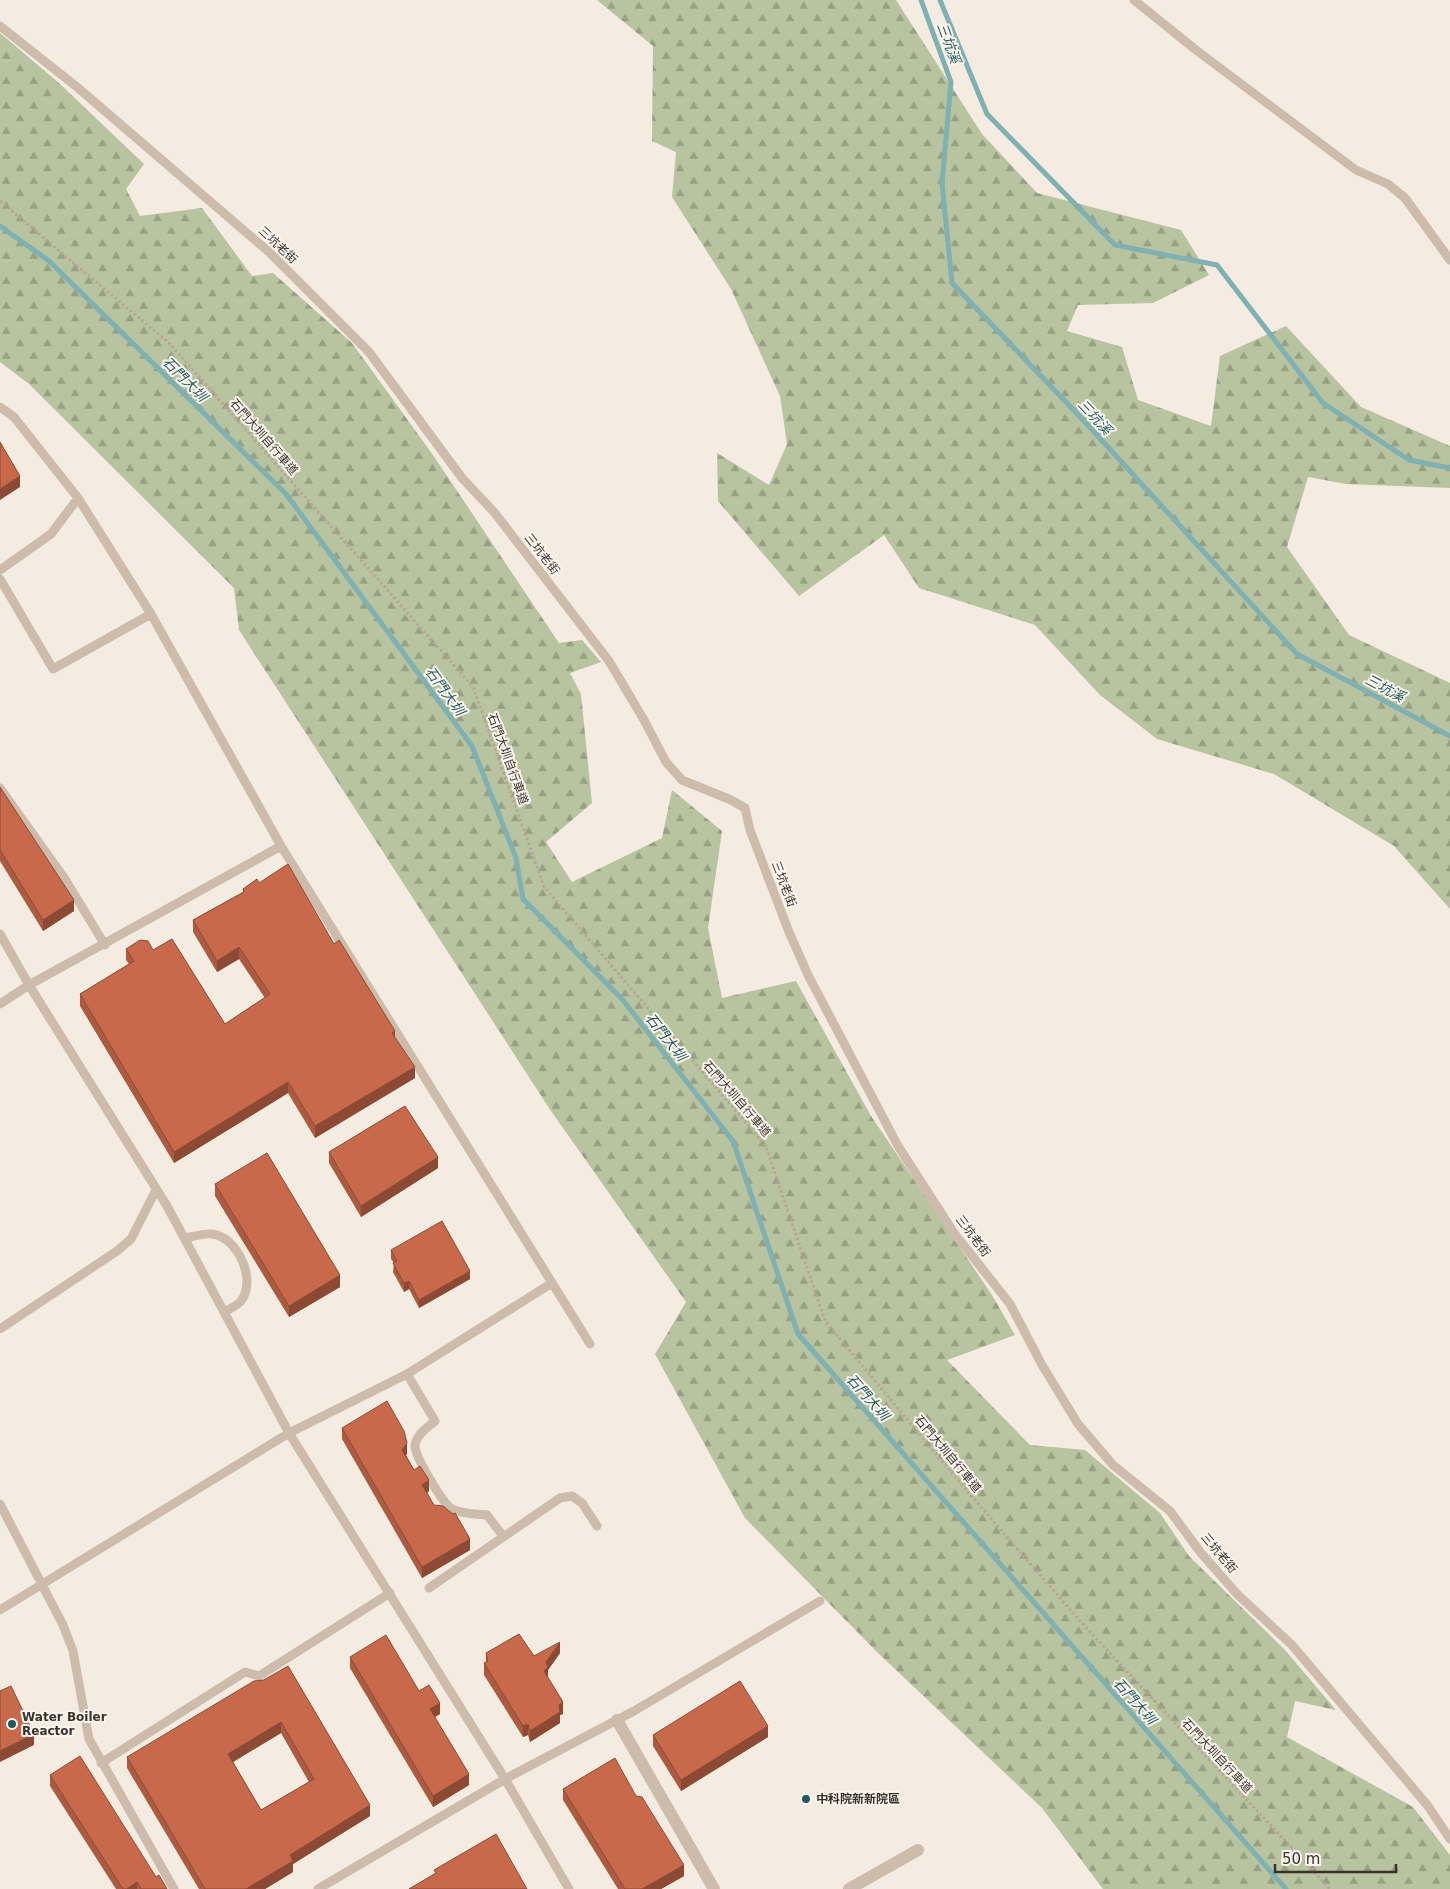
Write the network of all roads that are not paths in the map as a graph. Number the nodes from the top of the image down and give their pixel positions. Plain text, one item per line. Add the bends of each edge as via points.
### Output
1 (1134, 0) edge
2 (0, 26) edge
3 (1450, 260) edge
4 (0, 407) edge
5 (78, 498) junction
6 (0, 570) edge
7 (0, 579) edge
8 (151, 614) junction
9 (0, 788) edge
10 (281, 846) junction
11 (0, 934) edge
12 (105, 945) junction
13 (29, 985) junction
14 (0, 1004) edge
15 (156, 1190) junction
16 (185, 1238) junction
17 (552, 1283) junction
18 (224, 1312) junction
19 (0, 1329) edge
20 (590, 1344) dead end
21 (407, 1374) junction
22 (289, 1433) junction
23 (0, 1504) edge
24 (596, 1526) dead end
25 (503, 1536) junction
26 (43, 1585) junction
27 (429, 1588) dead end
28 (390, 1593) junction
29 (820, 1600) dead end
30 (0, 1610) edge
31 (617, 1720) junction
32 (101, 1764) junction
33 (505, 1779) junction
34 (1450, 1839) edge
35 (918, 1850) dead end
36 (174, 1889) edge
37 (318, 1889) edge
38 (569, 1889) edge
39 (714, 1889) edge
40 (849, 1889) edge

1 - 3 lane via 1356,170 1388,184 1399,193
2 - 34 lane, 三坑老街 via 77,87 269,252 369,352 462,478 494,512 608,661 666,762 682,780 745,808 750,830 785,923 808,975 898,1146 954,1233 1010,1304 1078,1424 1113,1465 1170,1511 1238,1596 1292,1645 1422,1799
4 - 5 lane via 14,417
5 - 6 lane via 52,534
5 - 8 lane
7 - 8 lane via 53,669
8 - 10 lane
9 - 12 lane via 64,879
10 - 12 lane
10 - 17 lane
11 - 13 lane
12 - 13 lane
13 - 14 lane
13 - 15 lane
15 - 16 lane
15 - 19 lane via 131,1239
16 - 18 lane
16 - 18 lane via 212,1234 230,1241 244,1265 248,1285 240,1302
17 - 20 lane
17 - 21 lane
18 - 22 lane
21 - 22 lane
21 - 25 lane via 435,1421 420,1433 415,1444 416,1454 452,1509 487,1515
22 - 26 lane
22 - 28 lane
23 - 26 lane
24 - 25 lane via 582,1503 572,1496 560,1498
25 - 27 lane
26 - 30 lane
26 - 32 lane via 73,1652 89,1740
28 - 32 lane via 259,1676 245,1672
28 - 33 lane
29 - 31 lane
31 - 33 lane
31 - 39 street
32 - 36 lane
33 - 37 lane
33 - 38 lane
35 - 40 street

